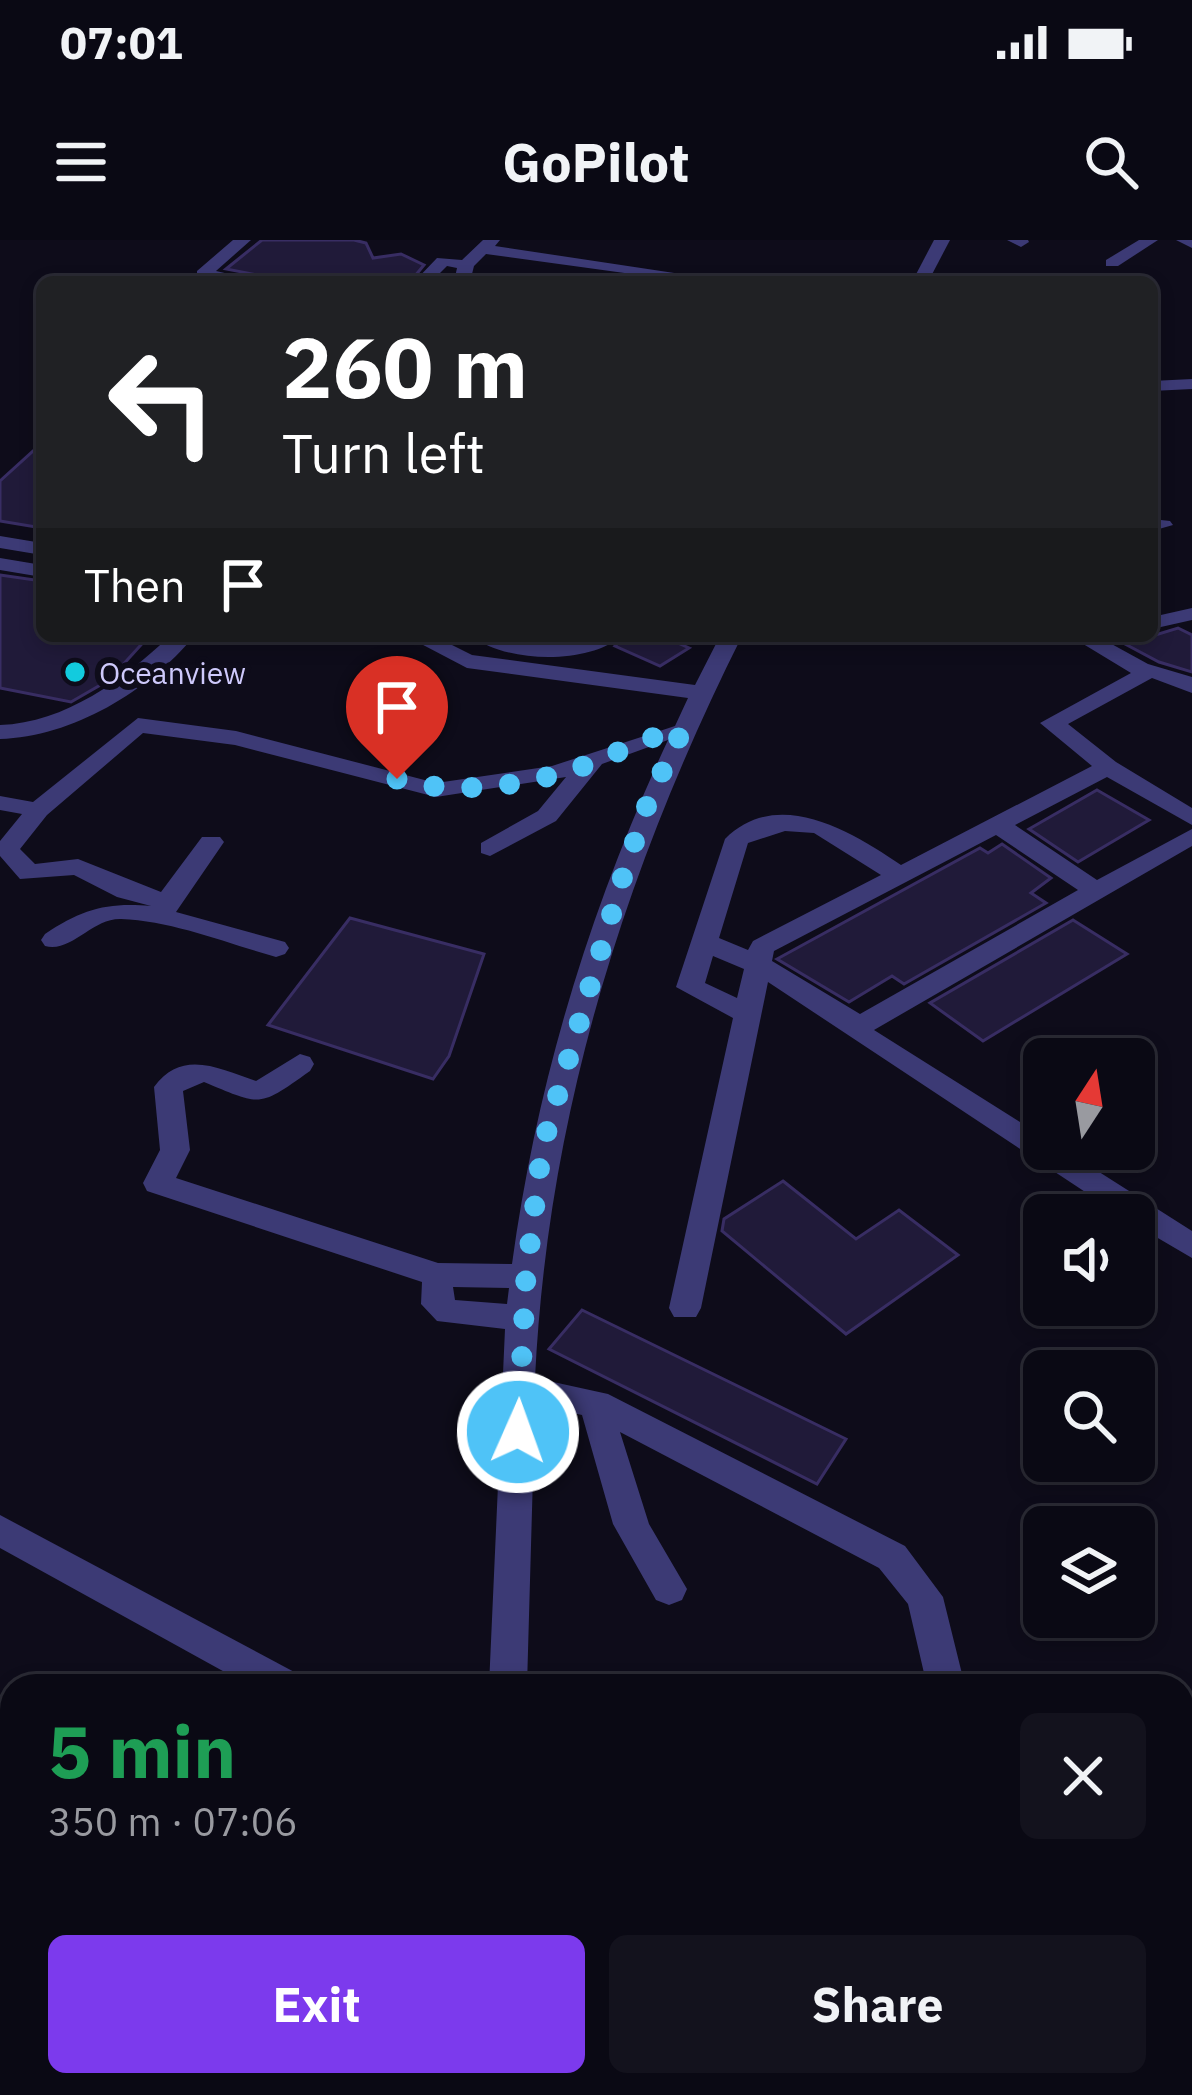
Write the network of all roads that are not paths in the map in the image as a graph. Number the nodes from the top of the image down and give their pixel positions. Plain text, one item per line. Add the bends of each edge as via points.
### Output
1 (243, 240) edge
2 (942, 240) edge
3 (1150, 240) edge
4 (488, 244) edge
5 (424, 245) dead end
6 (517, 260) junction
7 (443, 262) junction
8 (1112, 263) dead end
9 (464, 273) edge
10 (216, 276) edge
11 (428, 276) edge
12 (535, 276) edge
13 (669, 276) edge
14 (923, 276) edge
15 (1192, 384) edge
16 (1158, 386) edge
17 (0, 542) edge
18 (36, 548) edge
19 (0, 564) edge
20 (36, 570) edge
21 (1192, 614) edge
22 (1158, 622) edge
23 (176, 642) edge
24 (429, 642) edge
25 (501, 642) edge
26 (590, 642) edge
27 (728, 642) edge
28 (1113, 642) edge
29 (1142, 670) junction
30 (1192, 686) edge
31 (701, 694) junction
32 (682, 731) junction
33 (0, 732) edge
34 (591, 763) junction
35 (1108, 766) junction
36 (0, 803) edge
37 (38, 810) junction
38 (1192, 818) edge
39 (997, 824) junction
40 (1192, 836) edge
41 (211, 842) dead end
42 (490, 848) dead end
43 (899, 875) junction
44 (1093, 889) junction
45 (165, 909) junction
46 (55, 940) dead end
47 (704, 942) junction
48 (276, 948) dead end
49 (759, 965) junction
50 (748, 1015) junction
51 (860, 1026) junction
52 (300, 1064) dead end
53 (1192, 1246) edge
54 (438, 1274) junction
55 (526, 1276) junction
56 (686, 1308) dead end
57 (523, 1318) junction
58 (519, 1388) junction
59 (596, 1404) junction
60 (0, 1531) edge
61 (669, 1589) dead end
62 (263, 1674) edge
63 (508, 1674) edge
64 (943, 1674) edge

1 - 10 street via 203,274
2 - 14 street
3 - 8 street
4 - 6 street
4 - 9 street
5 - 7 street via 441,251
6 - 12 street via 540,269
6 - 13 street
7 - 9 street
7 - 11 street
15 - 16 street
17 - 18 street
19 - 20 street
21 - 22 street
23 - 33 street via 129,685 23,734
24 - 31 street via 466,661
25 - 26 street
27 - 31 street
28 - 29 street
29 - 30 street
29 - 35 street via 1132,685 1054,718
31 - 32 street
32 - 34 street
32 - 55 street via 649,799 580,1011 542,1148
34 - 37 street via 436,790 298,751 138,725
34 - 42 street via 547,815
35 - 38 street
35 - 39 street
36 - 37 street
37 - 45 street via 7,849 29,873 77,867
39 - 43 street
39 - 44 street
40 - 44 street
41 - 45 street
43 - 47 street via 818,822 747,833 736,839
43 - 49 street via 766,942
44 - 51 street
45 - 46 street via 104,912
45 - 48 street
47 - 49 street
47 - 50 street via 690,987
49 - 50 street
49 - 51 street
50 - 56 street
51 - 53 street via 859,1033
52 - 54 street via 260,1092 188,1070 168,1087 175,1150 158,1183
54 - 55 street
54 - 57 street via 437,1304 448,1312
55 - 57 street
57 - 58 street
58 - 59 street
58 - 63 street
59 - 61 street via 625,1520
59 - 64 street via 892,1557 925,1597
60 - 62 street

